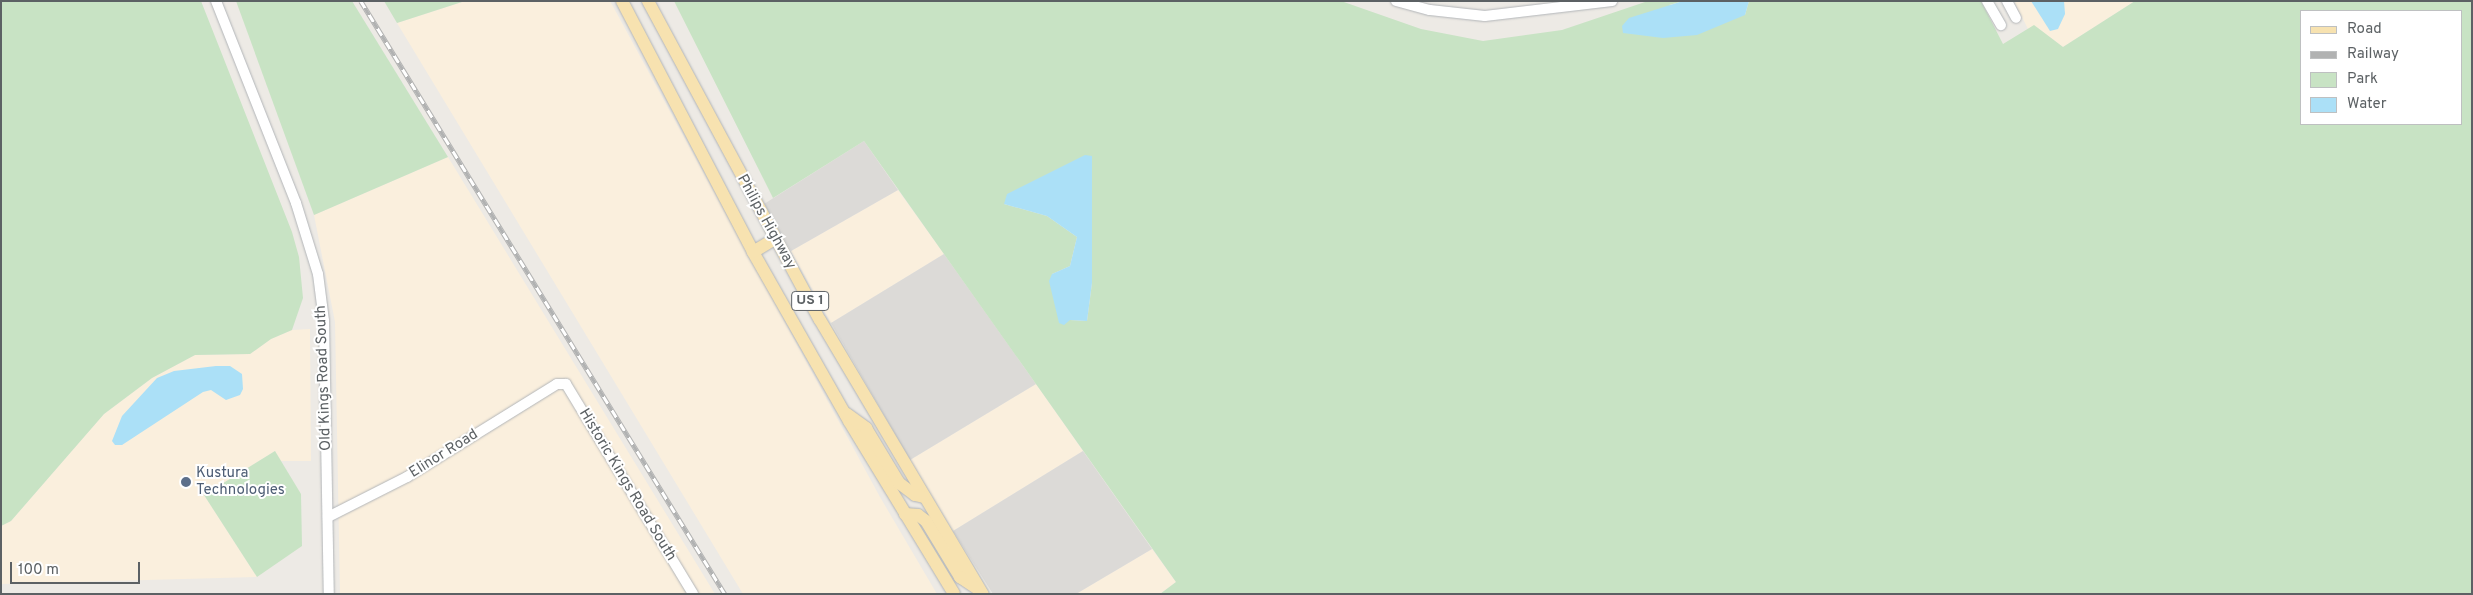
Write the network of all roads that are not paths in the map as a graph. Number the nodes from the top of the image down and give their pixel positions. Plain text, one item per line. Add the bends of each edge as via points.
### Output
1 (216, 1) edge
2 (622, 1) edge
3 (648, 1) edge
4 (1396, 1) edge
5 (1566, 1) edge
6 (1612, 1) edge
7 (1987, 1) edge
8 (2007, 1) edge
9 (1552, 9) junction
10 (2016, 18) dead end
11 (2001, 25) dead end
12 (775, 240) junction
13 (753, 252) junction
14 (557, 384) joint
15 (843, 411) junction
16 (924, 497) junction
17 (905, 514) junction
18 (328, 517) junction
19 (983, 593) edge
20 (329, 594) edge
21 (693, 594) edge
22 (954, 594) edge

1 - 18 street, Old Kings Road South via 296,202 316,266 324,322
2 - 13 main road, Philips Highway / US 1
3 - 12 main road, Philips Highway / US 1
4 - 9 street via 1430,10 1485,16
5 - 9 street
6 - 9 street
7 - 11 street
8 - 10 street
12 - 13 main road
12 - 16 main road, Philips Highway / US 1
13 - 15 main road, Philips Highway / US 1
14 - 18 street, Elinor Road via 407,478
14 - 21 street, Historic Kings Road South via 566,384
15 - 16 main road via 866,428 898,483 915,495
15 - 17 main road, Philips Highway / US 1
16 - 19 main road, Philips Highway / US 1
17 - 19 main road via 918,515 926,521 960,577
17 - 22 main road, Philips Highway / US 1
18 - 20 street, Old Kings Road South

